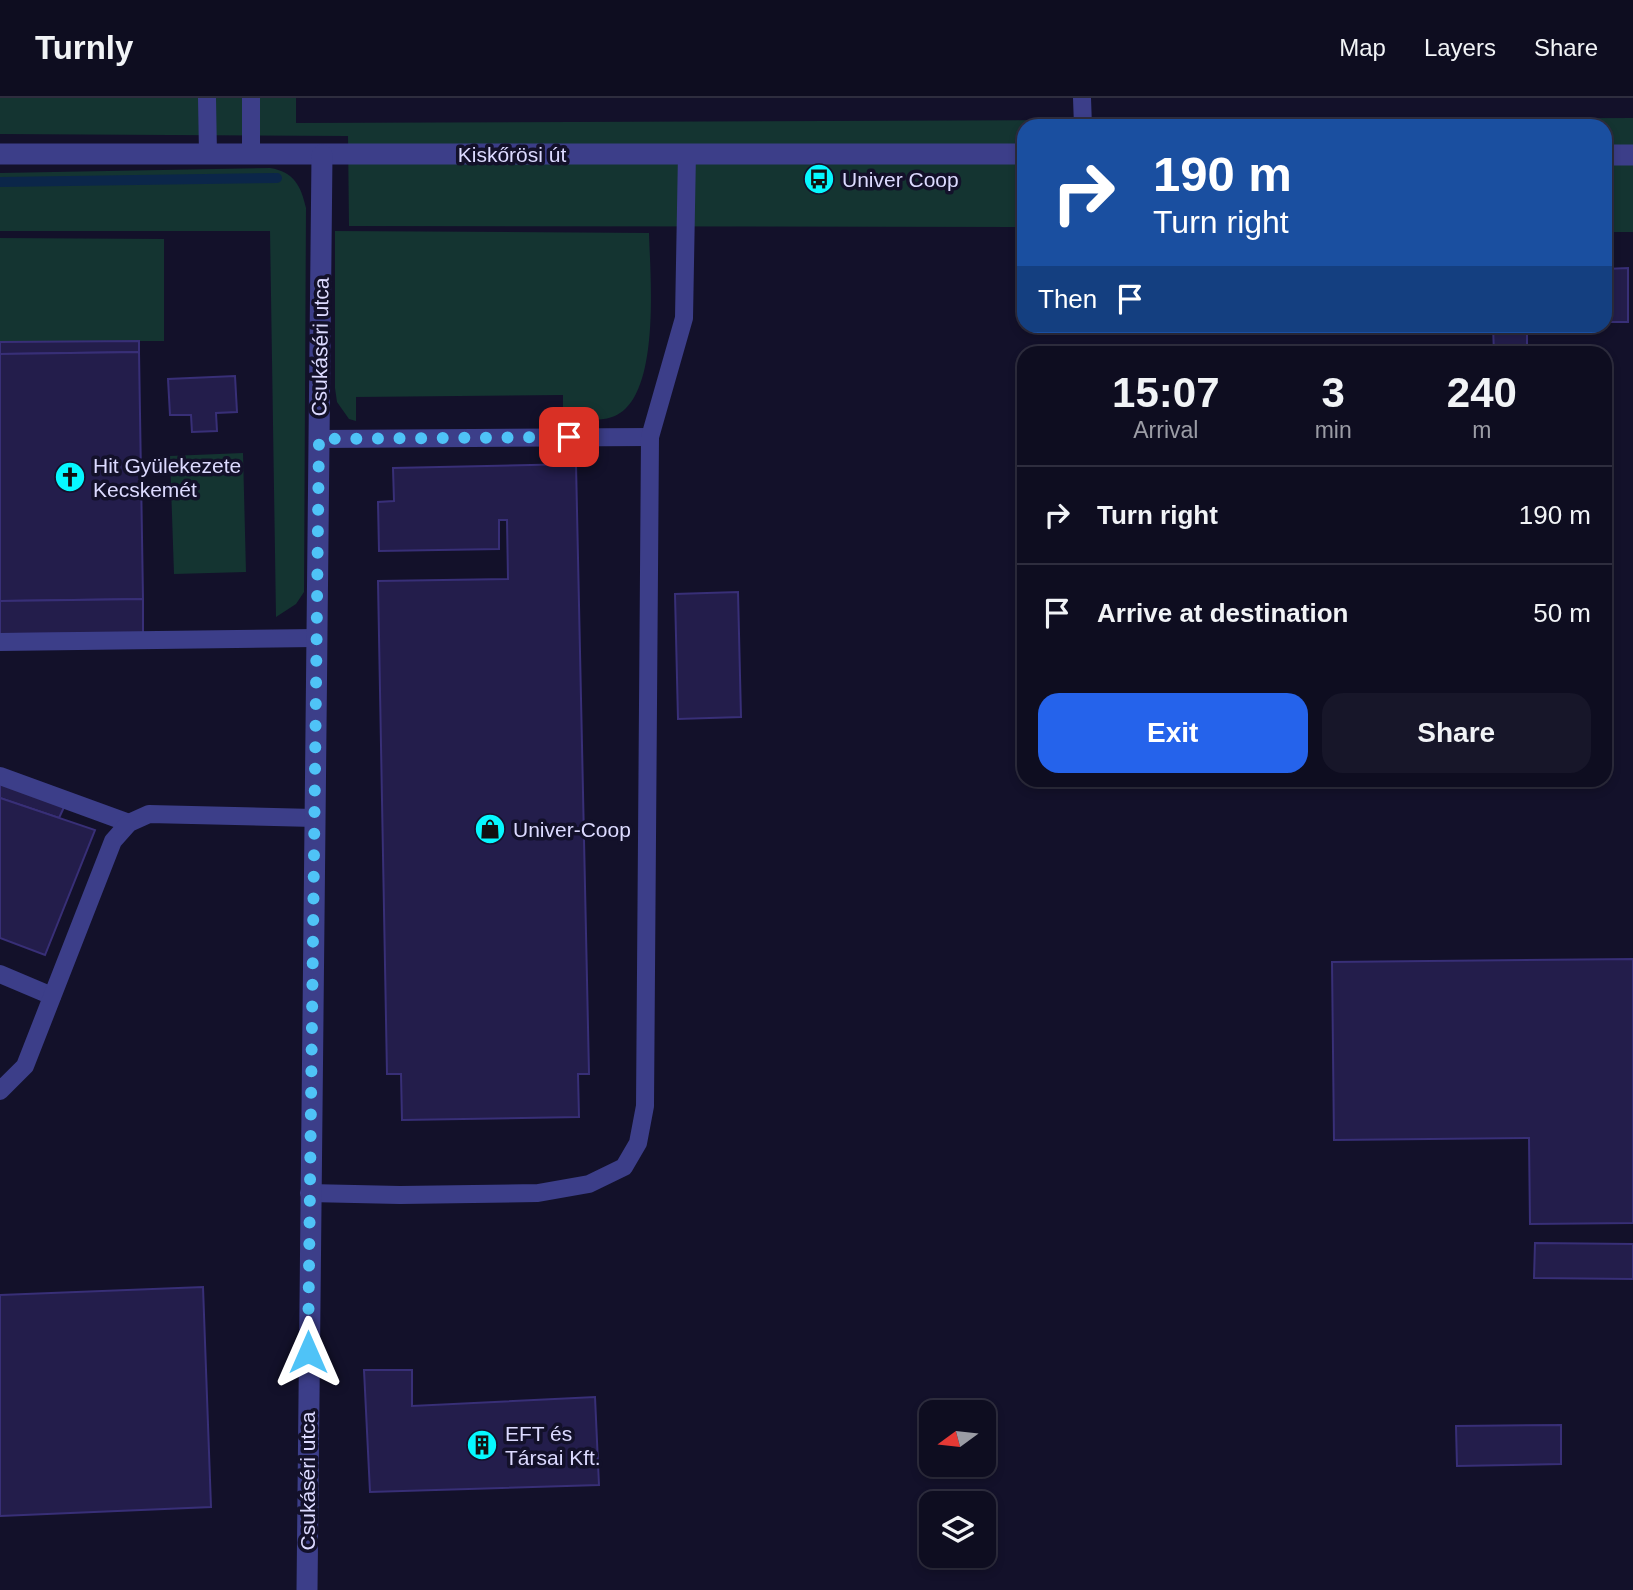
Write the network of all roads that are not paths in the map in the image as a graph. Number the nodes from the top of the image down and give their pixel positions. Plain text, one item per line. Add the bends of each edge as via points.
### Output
1 (206, 98) edge
2 (251, 98) edge
3 (1082, 98) edge
4 (1083, 119) edge
5 (687, 153) junction
6 (0, 154) edge
7 (208, 154) junction
8 (1017, 154) edge
9 (251, 155) junction
10 (322, 155) junction
11 (1612, 155) edge
12 (1633, 155) edge
13 (650, 437) junction
14 (319, 439) junction
15 (316, 638) junction
16 (0, 642) edge
17 (0, 776) edge
18 (314, 818) junction
19 (129, 823) junction
20 (0, 974) edge
21 (52, 996) junction
22 (0, 1091) edge
23 (309, 1193) junction
24 (307, 1590) edge

1 - 7 lane
2 - 9 lane
3 - 4 lane
5 - 8 street, Kiskőrösi út
5 - 10 street, Kiskőrösi út
5 - 13 lane via 684,318
6 - 7 street, Kiskőrösi út
7 - 9 street, Kiskőrösi út
9 - 10 street, Kiskőrösi út
10 - 14 street, Csukáséri utca
11 - 12 street
13 - 14 lane
13 - 23 lane via 645,1106 638,1143 624,1167 589,1184 538,1193
14 - 15 street, Csukáséri utca
15 - 16 lane
15 - 18 street, Csukáséri utca
17 - 19 lane
18 - 19 lane via 149,814
18 - 23 street, Csukáséri utca
19 - 21 lane via 113,841
20 - 21 lane
21 - 22 lane via 25,1066
23 - 24 street, Csukáséri utca

